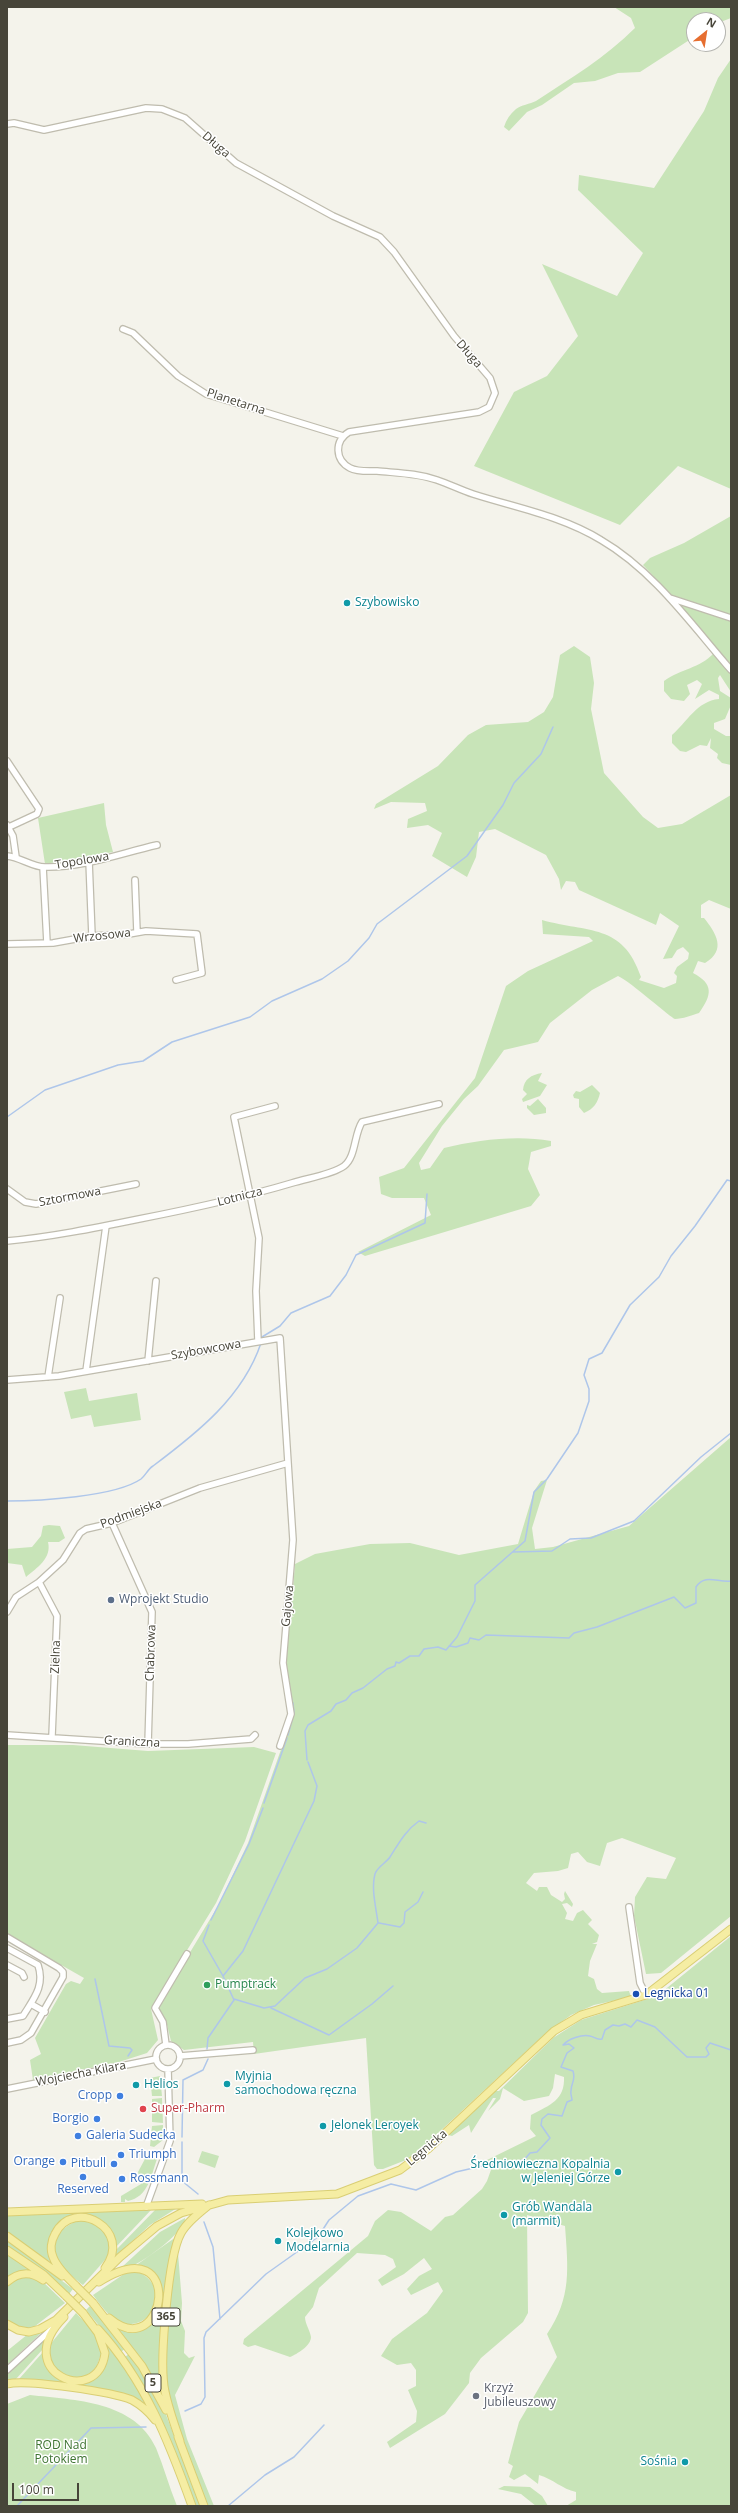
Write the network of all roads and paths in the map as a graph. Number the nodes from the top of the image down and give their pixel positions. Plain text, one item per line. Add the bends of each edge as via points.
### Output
1 (7, 124) edge
2 (123, 329) dead end
3 (343, 436) junction
4 (670, 598) junction
5 (731, 618) edge
6 (731, 670) edge
7 (7, 761) edge
8 (8, 826) edge
9 (157, 845) dead end
10 (7, 856) edge
11 (16, 857) junction
12 (89, 861) junction
13 (43, 867) junction
14 (135, 880) dead end
15 (137, 932) junction
16 (92, 936) junction
17 (47, 942) junction
18 (7, 944) edge
19 (176, 980) dead end
20 (439, 1104) dead end
21 (275, 1106) dead end
22 (136, 1184) dead end
23 (7, 1189) edge
24 (248, 1196) junction
25 (106, 1226) junction
26 (7, 1240) edge
27 (156, 1281) dead end
28 (60, 1298) dead end
29 (258, 1341) junction
30 (148, 1361) junction
31 (86, 1371) junction
32 (48, 1377) junction
33 (7, 1380) edge
34 (288, 1463) junction
35 (112, 1523) junction
36 (39, 1582) junction
37 (8, 1608) edge
38 (7, 1735) edge
39 (255, 1735) dead end
40 (52, 1736) junction
41 (148, 1744) junction
42 (280, 1746) dead end
43 (629, 1907) dead end
44 (731, 1930) edge
45 (7, 1937) edge
46 (7, 1948) edge
47 (187, 1954) dead end
48 (7, 1965) edge
49 (24, 1977) dead end
50 (646, 1995) junction
51 (31, 2004) junction
52 (45, 2012) junction
53 (7, 2019) edge
54 (7, 2042) edge
55 (166, 2045) junction
56 (253, 2050) dead end
57 (180, 2056) junction
58 (156, 2059) junction
59 (168, 2069) junction
60 (7, 2089) edge
61 (151, 2195) junction
62 (210, 2204) junction
63 (157, 2207) junction
64 (146, 2208) junction
65 (7, 2212) edge
66 (7, 2236) edge
67 (7, 2250) edge
68 (98, 2281) junction
69 (7, 2282) edge
70 (76, 2286) junction
71 (66, 2296) junction
72 (93, 2303) junction
73 (83, 2313) junction
74 (58, 2321) junction
75 (7, 2324) edge
76 (7, 2370) edge
77 (7, 2384) edge
78 (180, 2441) junction
79 (170, 2447) junction
80 (192, 2506) edge
81 (204, 2506) edge

1 - 3 street, Długa via 44,130 139,109 162,109 185,118 241,166 333,216 380,237 394,252 454,336 490,378 494,397 489,407 479,412 357,430
2 - 3 street, Planetarna via 132,333 178,376 206,394
3 - 4 street via 338,444 339,457 352,469 425,476 473,494 541,513 600,539 638,567
4 - 5 street
4 - 6 street
7 - 8 street via 39,809 37,814
8 - 11 street via 13,836
9 - 12 street, Topolowa
10 - 11 street, Topolowa
11 - 13 street, Topolowa
12 - 13 street, Topolowa
12 - 16 street
13 - 17 street
14 - 15 street
15 - 16 street, Wrzosowa
15 - 19 street, Wrzosowa via 155,930 197,934 203,971 200,975
16 - 17 street, Wrzosowa
17 - 18 street, Wrzosowa
20 - 24 street, Lotnicza via 362,1122 345,1165
21 - 24 street via 234,1117
22 - 23 street, Sztormowa via 36,1204 25,1202
24 - 25 street, Lotnicza
24 - 29 street via 259,1238 256,1291
25 - 26 street, Lotnicza via 38,1238
25 - 31 street
27 - 30 street
28 - 32 street
29 - 30 street, Szybowcowa
29 - 34 street, Szybowcowa via 280,1338
30 - 31 street, Szybowcowa
31 - 32 street, Szybowcowa
32 - 33 street, Szybowcowa
34 - 35 street, Podmiejska via 200,1488
34 - 42 street, Gajowa via 294,1546 283,1663 291,1714
35 - 36 street, Podmiejska via 80,1533 71,1550
35 - 41 street, Chabrowa via 152,1612
36 - 37 street, Podmiejska via 22,1592
36 - 40 street, Zielna via 58,1616
38 - 40 street, Graniczna
39 - 41 street, Graniczna via 251,1739
40 - 41 street, Graniczna
43 - 50 street via 640,1983
44 - 50 main road, Legnicka
45 - 52 street via 63,1972 61,1983
46 - 51 street via 38,1965 42,1980
47 - 55 street via 155,2008 163,2022
48 - 49 street via 22,1973
50 - 62 main road, Legnicka via 589,2012 554,2031 428,2149 400,2170 337,2194 238,2198
51 - 52 street
51 - 53 street via 23,2016
52 - 54 street via 29,2035
55 - 57 street via 177,2049
55 - 58 street via 157,2052
56 - 57 street
57 - 59 street via 176,2067
58 - 59 street via 159,2065
58 - 60 street, Wojciecha Kilara
59 - 61 street via 170,2141
61 - 63 street
61 - 64 street
62 - 63 main road
62 - 68 main road, Legnicka via 166,2220
62 - 78 main road, 365 via 182,2230 173,2258 162,2365 166,2395
63 - 64 main road
64 - 65 main road
66 - 70 main road, 5
67 - 71 main road, 5 via 44,2275
68 - 70 main road via 112,2257 111,2236 106,2228 94,2220 73,2219 56,2231 52,2249 57,2264
68 - 72 main road via 126,2269 145,2272 153,2278 159,2289 158,2308 149,2321 130,2327 115,2323
68 - 74 main road
69 - 71 main road via 20,2274 34,2275
70 - 72 main road, 5, bridge
71 - 73 main road, 5, bridge
72 - 78 main road, 5 via 142,2366 157,2391
73 - 74 main road via 98,2333 105,2350 100,2370 85,2380 75,2382 61,2377 48,2364 45,2353 47,2342
73 - 79 main road, 5 via 106,2337 133,2374
74 - 75 main road via 29,2332
74 - 76 street
77 - 79 main road via 33,2382 130,2400 150,2414
78 - 81 main road, 5
79 - 80 main road, 5

